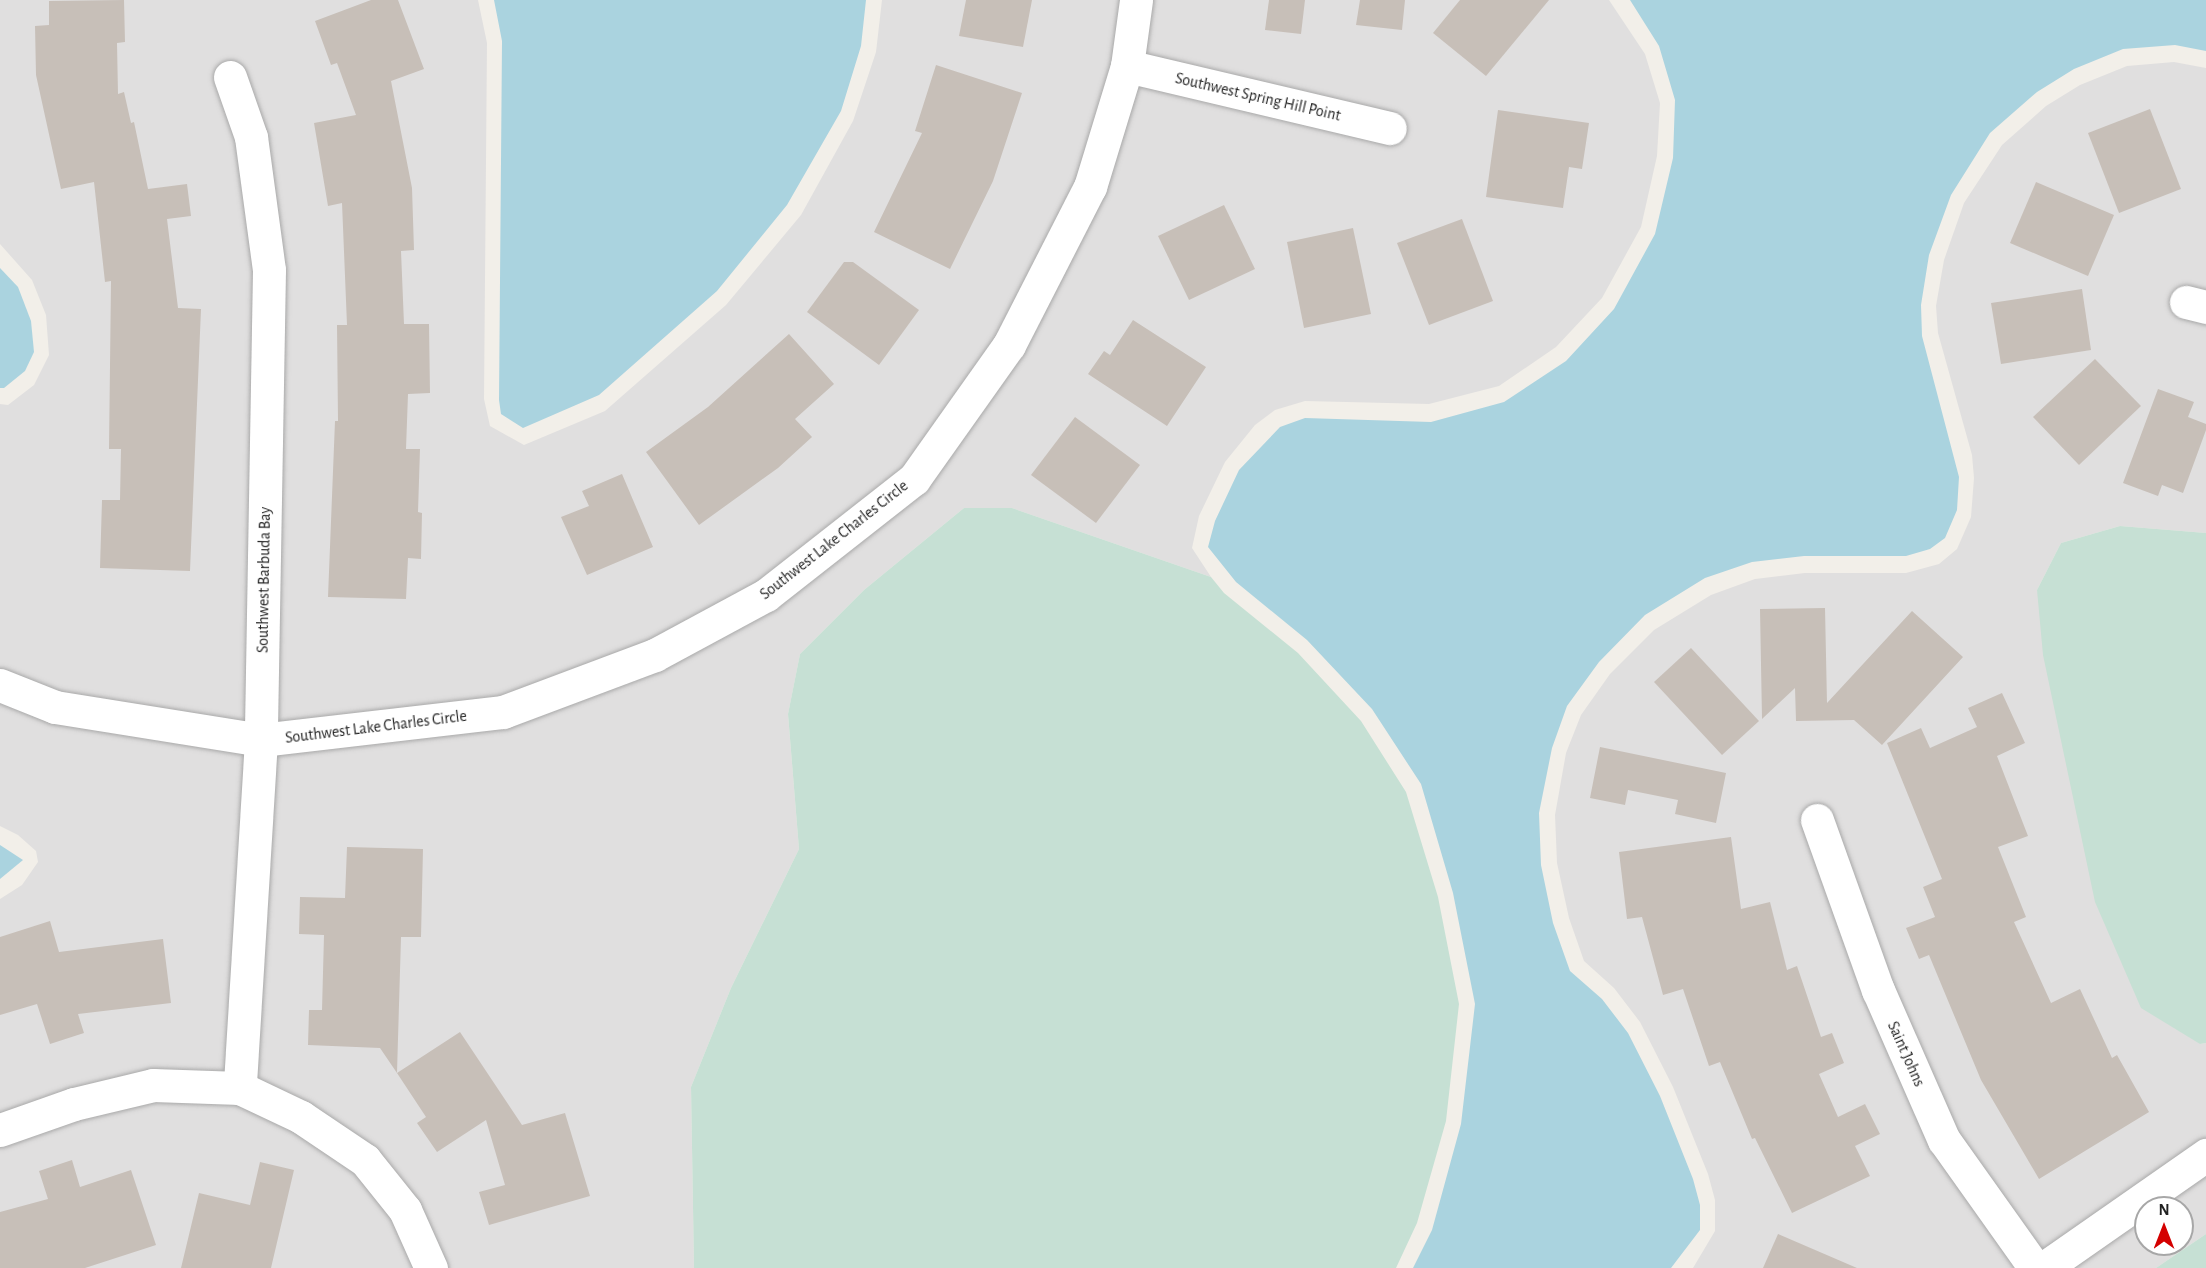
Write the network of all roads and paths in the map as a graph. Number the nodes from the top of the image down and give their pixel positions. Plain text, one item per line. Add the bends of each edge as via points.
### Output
1 (1136, 0) edge
2 (1127, 66) junction
3 (230, 77) dead end
4 (1390, 128) dead end
5 (0, 685) edge
6 (261, 740) junction
7 (1817, 820) dead end
8 (240, 1088) junction
9 (0, 1130) edge
10 (2206, 1155) edge
11 (431, 1268) edge
12 (2035, 1268) edge
13 (2043, 1268) edge

1 - 2 street, Southwest Lake Charles Circle
2 - 4 street, Southwest Spring Hill Point
2 - 6 street, Southwest Lake Charles Circle via 1090,187 1010,345 914,479 766,596 656,655 502,712
3 - 6 street, Southwest Barbuda Bay via 251,137 269,270
5 - 6 street, Southwest Lake Charles Circle via 55,707
6 - 8 street, Southwest Barbuda Bay
7 - 12 street, Saint Johns via 1878,990 1944,1140
8 - 9 street via 153,1085 74,1104
8 - 11 street via 301,1118 365,1160 405,1210
10 - 13 street

